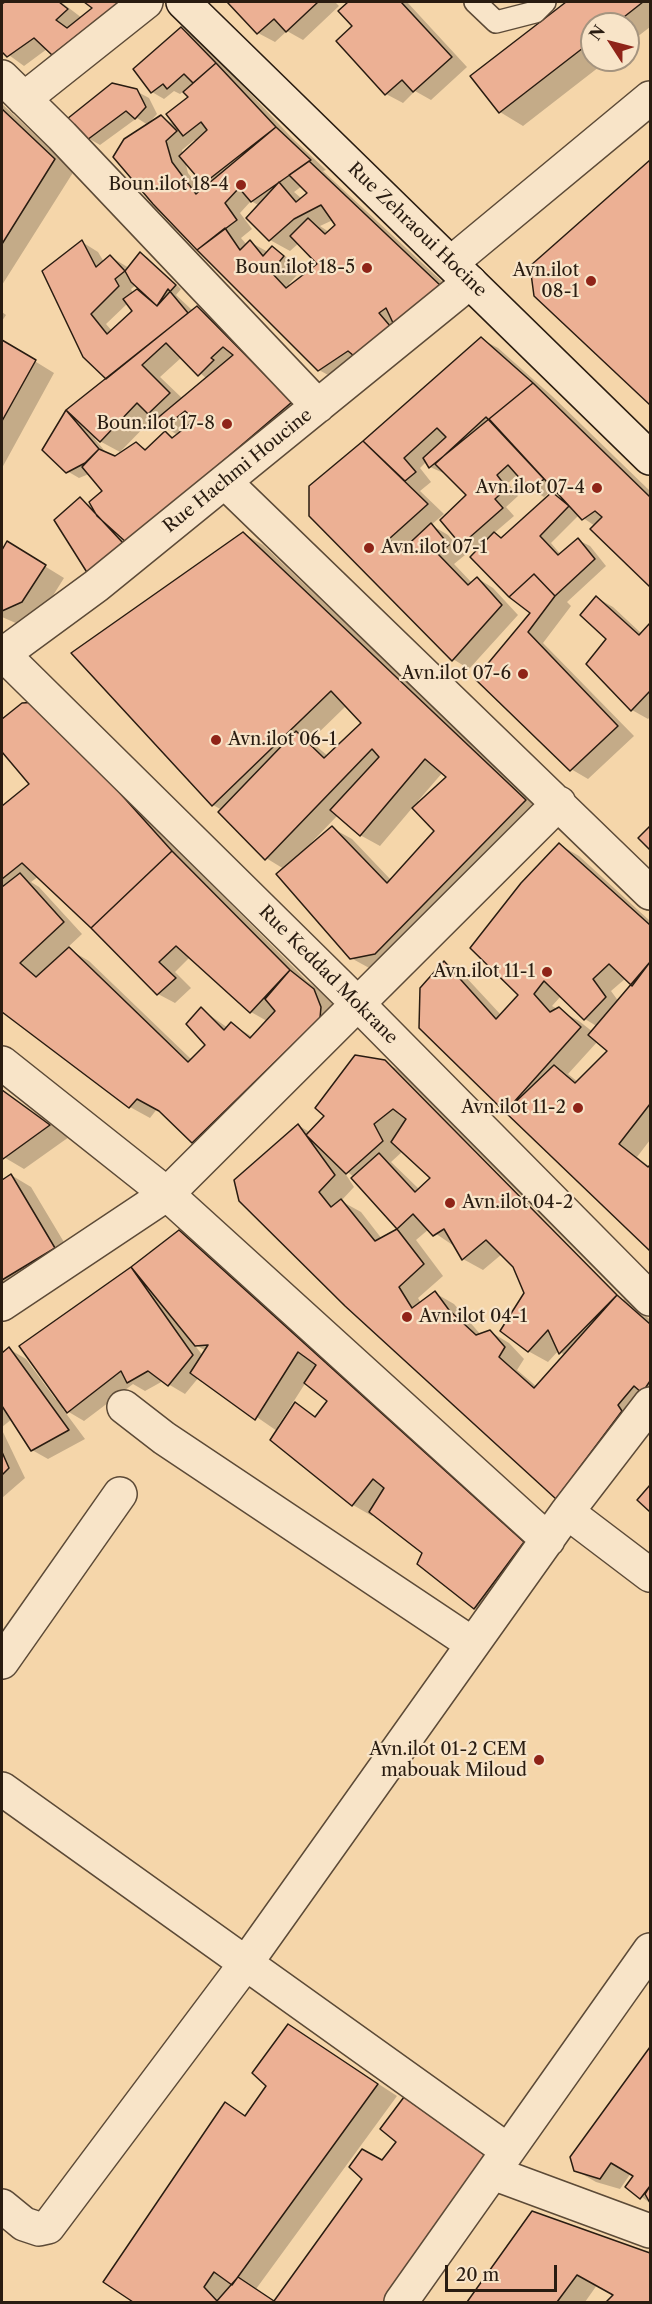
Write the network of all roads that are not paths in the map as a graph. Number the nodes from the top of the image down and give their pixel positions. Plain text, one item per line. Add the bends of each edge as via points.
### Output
1 (146, 2) edge
2 (183, 2) edge
3 (475, 2) edge
4 (545, 2) edge
5 (13, 88) edge
6 (651, 98) edge
7 (460, 273) junction
8 (318, 406) junction
9 (651, 458) edge
10 (225, 482) junction
11 (2, 654) edge
12 (559, 802) junction
13 (651, 893) edge
14 (358, 1005) junction
15 (2, 1063) edge
16 (167, 1194) junction
17 (651, 1299) edge
18 (2, 1304) edge
19 (651, 1404) edge
20 (124, 1407) dead end
21 (120, 1494) dead end
22 (567, 1512) junction
23 (548, 1540) junction
24 (651, 1575) edge
25 (471, 1643) junction
26 (2, 1662) edge
27 (2, 1789) edge
28 (651, 1950) edge
29 (246, 1963) junction
30 (500, 2162) junction
31 (2, 2206) edge
32 (651, 2231) edge
33 (401, 2302) edge

1 - 5 street
2 - 7 street, Rue Zehraoui Hocine
3 - 4 lane via 496,22 535,12
5 - 8 street
6 - 7 street, Rue Hachmi Houcine
7 - 8 street, Rue Hachmi Houcine
7 - 9 street, Rue Zehraoui Hocine
8 - 10 street, Rue Hachmi Houcine
10 - 11 street, Rue Hachmi Houcine via 96,586
10 - 12 street
11 - 14 street, Rue Keddad Mokrane
12 - 13 street
12 - 14 street
14 - 16 street
14 - 17 street, Rue Keddad Mokrane
15 - 16 street
16 - 18 street
16 - 23 street
19 - 22 street
20 - 25 street via 164,1438
21 - 26 street
22 - 23 street
22 - 24 street
23 - 25 street
25 - 29 street
27 - 29 street
28 - 30 street
29 - 30 street
29 - 31 street via 48,2227 39,2229 24,2223
30 - 32 street
30 - 33 street

